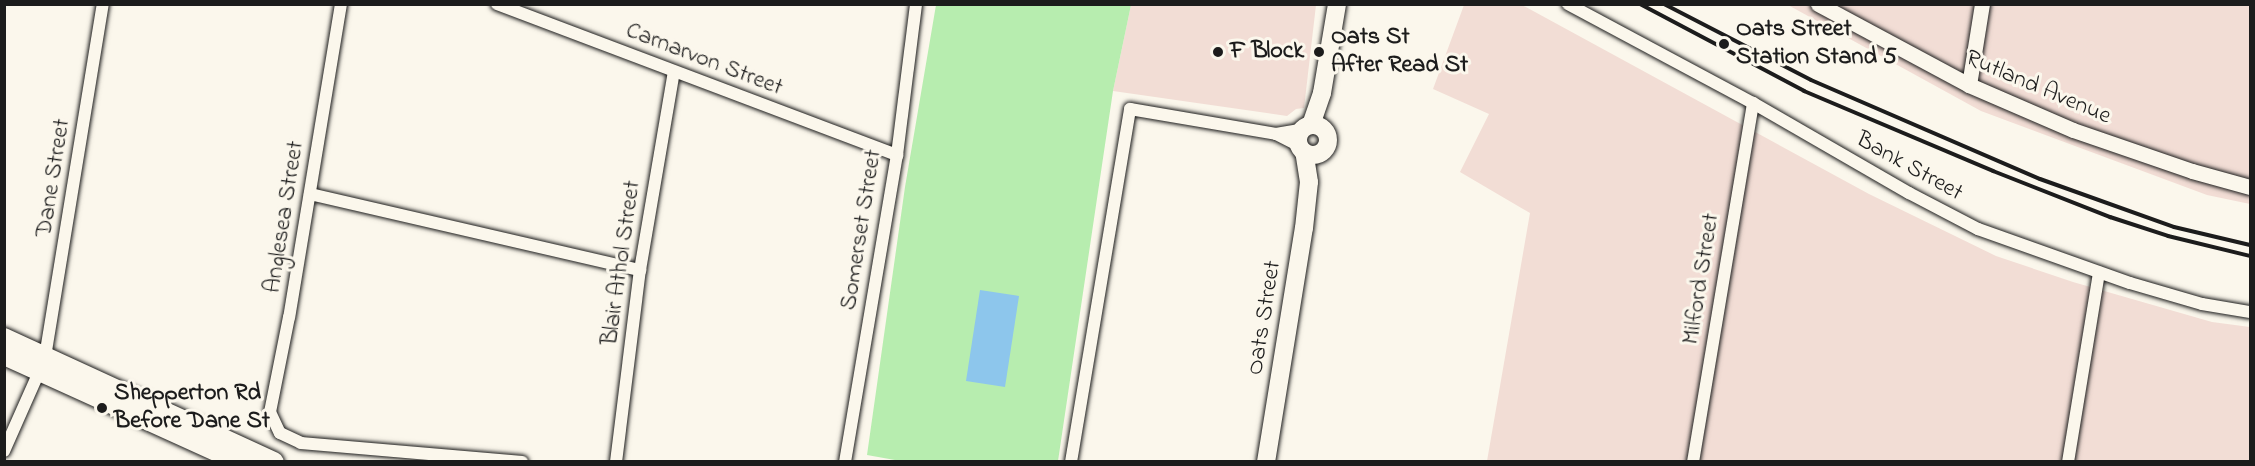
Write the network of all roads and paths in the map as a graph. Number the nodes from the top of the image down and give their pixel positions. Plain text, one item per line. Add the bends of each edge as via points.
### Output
1 (102, 4) edge
2 (341, 4) edge
3 (497, 4) edge
4 (916, 4) edge
5 (1337, 4) edge
6 (1568, 4) edge
7 (1818, 4) edge
8 (1982, 4) edge
9 (674, 72) junction
10 (1969, 85) junction
11 (1753, 103) junction
12 (1311, 139) junction
13 (897, 154) junction
14 (2250, 187) edge
15 (310, 194) junction
16 (640, 270) junction
17 (2099, 273) junction
18 (2250, 312) edge
19 (4, 338) edge
20 (4, 355) edge
21 (42, 364) junction
22 (4, 451) edge
23 (240, 462) edge
24 (274, 462) edge
25 (522, 462) edge
26 (616, 462) edge
27 (845, 462) edge
28 (1071, 462) edge
29 (1266, 462) edge
30 (1693, 462) edge
31 (2068, 462) edge

1 - 21 street, Dane Street
2 - 15 street, Anglesea Street
3 - 9 street, Carnarvon Street
4 - 13 street, Somerset Street
5 - 12 main road, Oats Street
6 - 11 street, Bank Street
7 - 10 street, Rutland Avenue
8 - 10 street
9 - 13 street, Carnarvon Street
9 - 16 street, Blair Athol Street
10 - 14 street, Rutland Avenue via 2073,130
11 - 17 street, Bank Street via 1978,229
11 - 30 street, Milford Street
12 - 28 street via 1130,109
12 - 29 main road, Oats Street via 1304,228
13 - 27 street, Somerset Street
15 - 16 street
15 - 25 street, Anglesea Street via 270,412 280,433 302,443
16 - 26 street, Blair Athol Street
17 - 18 street, Bank Street via 2202,304
17 - 31 street
19 - 21 highway
20 - 21 highway
21 - 22 street, Dane Street
21 - 23 highway
21 - 24 highway

